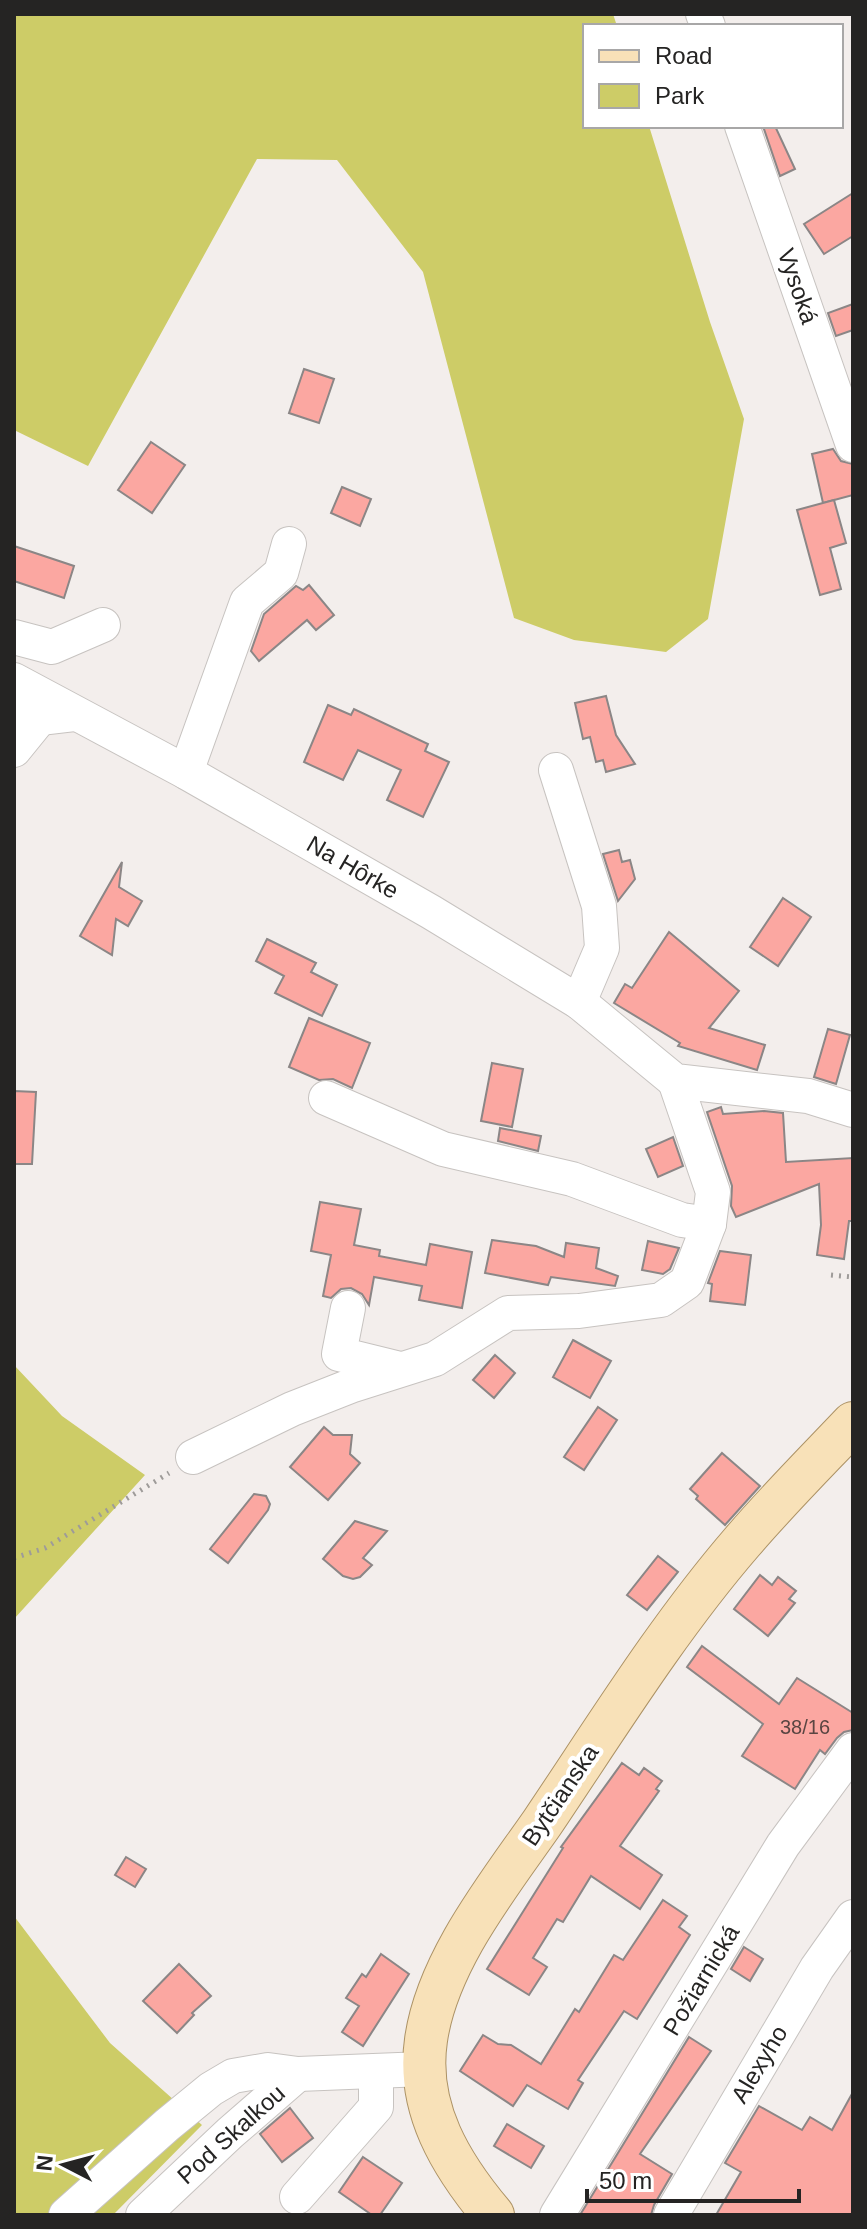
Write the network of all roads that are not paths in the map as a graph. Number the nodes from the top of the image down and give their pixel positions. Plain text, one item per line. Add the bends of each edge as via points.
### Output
1 (743, 128) edge
2 (853, 445) edge
3 (289, 544) dead end
4 (103, 625) dead end
5 (14, 637) edge
6 (14, 680) edge
7 (75, 714) junction
8 (27, 716) edge
9 (14, 750) edge
10 (556, 770) dead end
11 (186, 772) junction
12 (579, 1002) junction
13 (675, 1081) junction
14 (326, 1098) dead end
15 (853, 1110) edge
16 (709, 1224) junction
17 (348, 1308) dead end
18 (401, 1369) junction
19 (853, 1423) edge
20 (193, 1457) road end
21 (853, 1750) edge
22 (853, 1917) edge
23 (424, 2069) junction
24 (376, 2071) junction
25 (298, 2074) junction
26 (297, 2197) dead end
27 (66, 2215) edge
28 (143, 2215) edge
29 (493, 2215) edge
30 (557, 2215) edge
31 (671, 2215) edge

1 - 2 street, Vysoká
3 - 11 street via 281,573 247,602
4 - 5 street via 52,647
6 - 7 street, Na Hôrke
7 - 8 street
7 - 11 street, Na Hôrke
8 - 9 street
10 - 12 street via 599,906 602,948
11 - 12 street, Na Hôrke
12 - 13 street, Na Hôrke
13 - 15 street via 808,1096
13 - 16 street via 713,1192
14 - 16 street via 443,1149 572,1179 682,1220
16 - 18 street via 687,1282 661,1300 579,1311 508,1313 435,1359
17 - 18 street via 339,1354
18 - 20 street via 292,1409
19 - 23 main road, Bytčianska via 741,1542 701,1593 506,1875 457,1952 436,2000
21 - 30 street, Požiarnická via 783,1845
22 - 31 street, Alexyho via 817,1968
23 - 24 street, Pod Skalkou
23 - 29 main road, Bytčianska via 426,2094 449,2155
24 - 25 street, Pod Skalkou
24 - 26 street via 376,2107
25 - 27 street via 268,2070 233,2076 167,2125
25 - 28 street, Pod Skalkou

